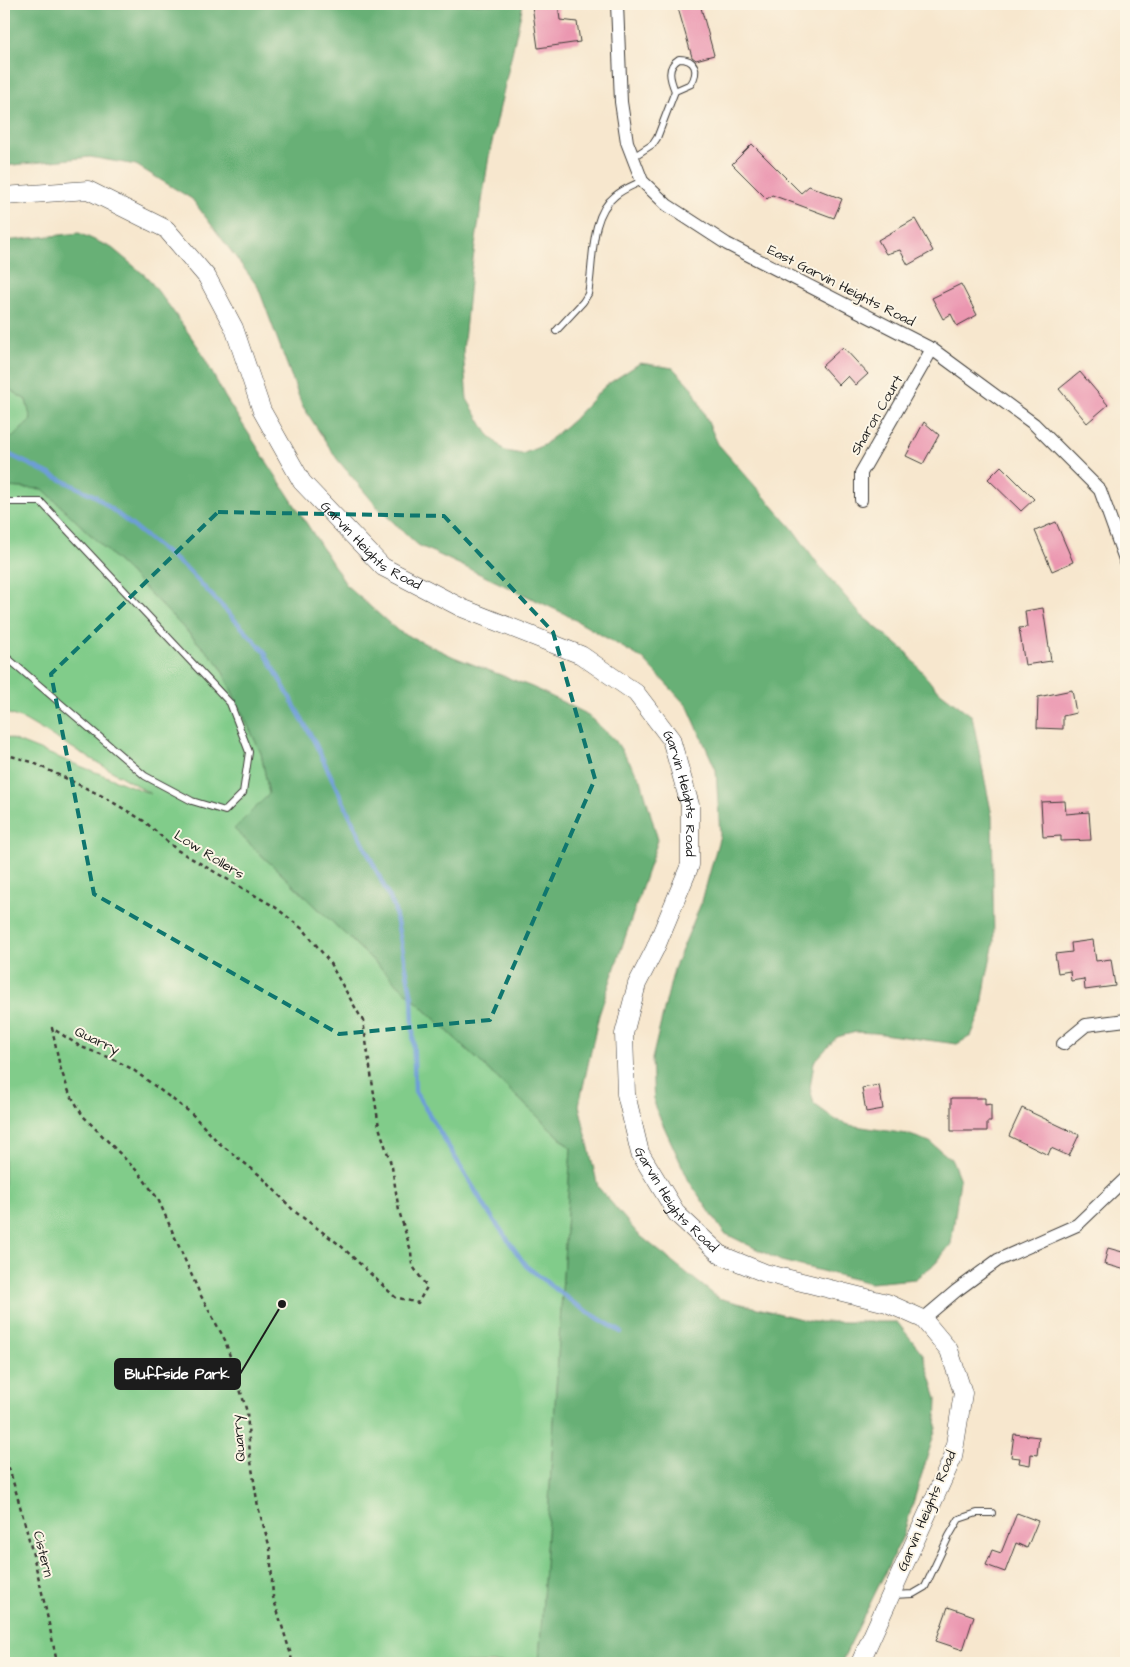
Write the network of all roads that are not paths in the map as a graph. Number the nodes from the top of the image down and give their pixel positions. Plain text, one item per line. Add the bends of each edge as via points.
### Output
1 (617, 4) edge
2 (675, 91) junction
3 (633, 158) junction
4 (642, 181) junction
5 (4, 196) edge
6 (556, 330) dead end
7 (932, 349) junction
8 (861, 500) dead end
9 (4, 502) edge
10 (1126, 562) edge
11 (4, 655) edge
12 (1126, 1020) edge
13 (1063, 1044) dead end
14 (1126, 1178) edge
15 (922, 1318) junction
16 (992, 1513) dead end
17 (891, 1595) junction
18 (860, 1663) edge

1 - 3 street, East Garvin Heights Road via 621,102 627,142
2 - 2 lane via 691,84 694,78 694,66 687,60 679,59 670,68
2 - 3 lane via 657,138
3 - 4 street, East Garvin Heights Road
4 - 6 lane via 616,195 603,208 596,232 588,294
4 - 7 street, East Garvin Heights Road via 667,205 727,244
5 - 15 main road, Garvin Heights Road via 88,190 166,229 207,277 234,328 262,411 302,482 383,567 462,608 581,655 636,693 670,740 690,805 690,865 637,984 624,1034 626,1094 640,1153 677,1214 721,1255 765,1272 887,1303
7 - 8 street, Sharon Court via 861,473
7 - 10 street, East Garvin Heights Road via 1034,424 1100,490
9 - 11 lane via 41,502 230,703 249,752 243,793 225,811 192,801 145,776
12 - 13 street via 1086,1025
14 - 15 street via 1078,1225 998,1260
15 - 17 main road, Garvin Heights Road via 949,1350 964,1393 953,1457
16 - 17 lane via 977,1513 959,1519 924,1587 913,1594
17 - 18 main road, Garvin Heights Road

